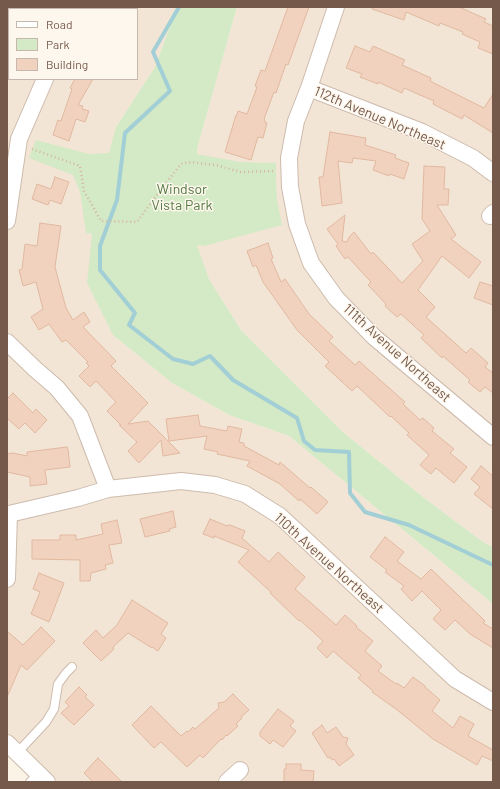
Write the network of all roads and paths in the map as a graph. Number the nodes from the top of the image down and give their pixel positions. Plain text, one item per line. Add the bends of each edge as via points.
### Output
1 (336, 7) edge
2 (44, 80) edge
3 (309, 88) junction
4 (13, 136) edge
5 (289, 171) junction
6 (493, 173) edge
7 (7, 221) edge
8 (7, 342) edge
9 (493, 437) edge
10 (108, 490) junction
11 (8, 514) edge
12 (7, 578) edge
13 (72, 667) dead end
14 (493, 702) edge
15 (12, 748) edge
16 (240, 770) dead end
17 (39, 779) edge
18 (227, 782) edge

1 - 3 street, 111th Avenue Northeast
2 - 4 street
3 - 5 street, 111th Avenue Northeast via 296,121
3 - 6 street, 112th Avenue Northeast via 422,132 473,158
4 - 5 path via 31,148 80,166 84,191 100,221 137,222 181,164 189,162 215,165 241,172
4 - 7 street
5 - 9 street, 111th Avenue Northeast via 297,224 311,263 336,298 374,337
8 - 10 street via 58,388 80,416
10 - 11 street, 110th Avenue Northeast
10 - 14 street, 110th Avenue Northeast via 181,481 215,485 245,494 280,516 455,679
11 - 12 street
13 - 15 lane via 58,684 54,709 46,722
15 - 17 street
16 - 18 street

